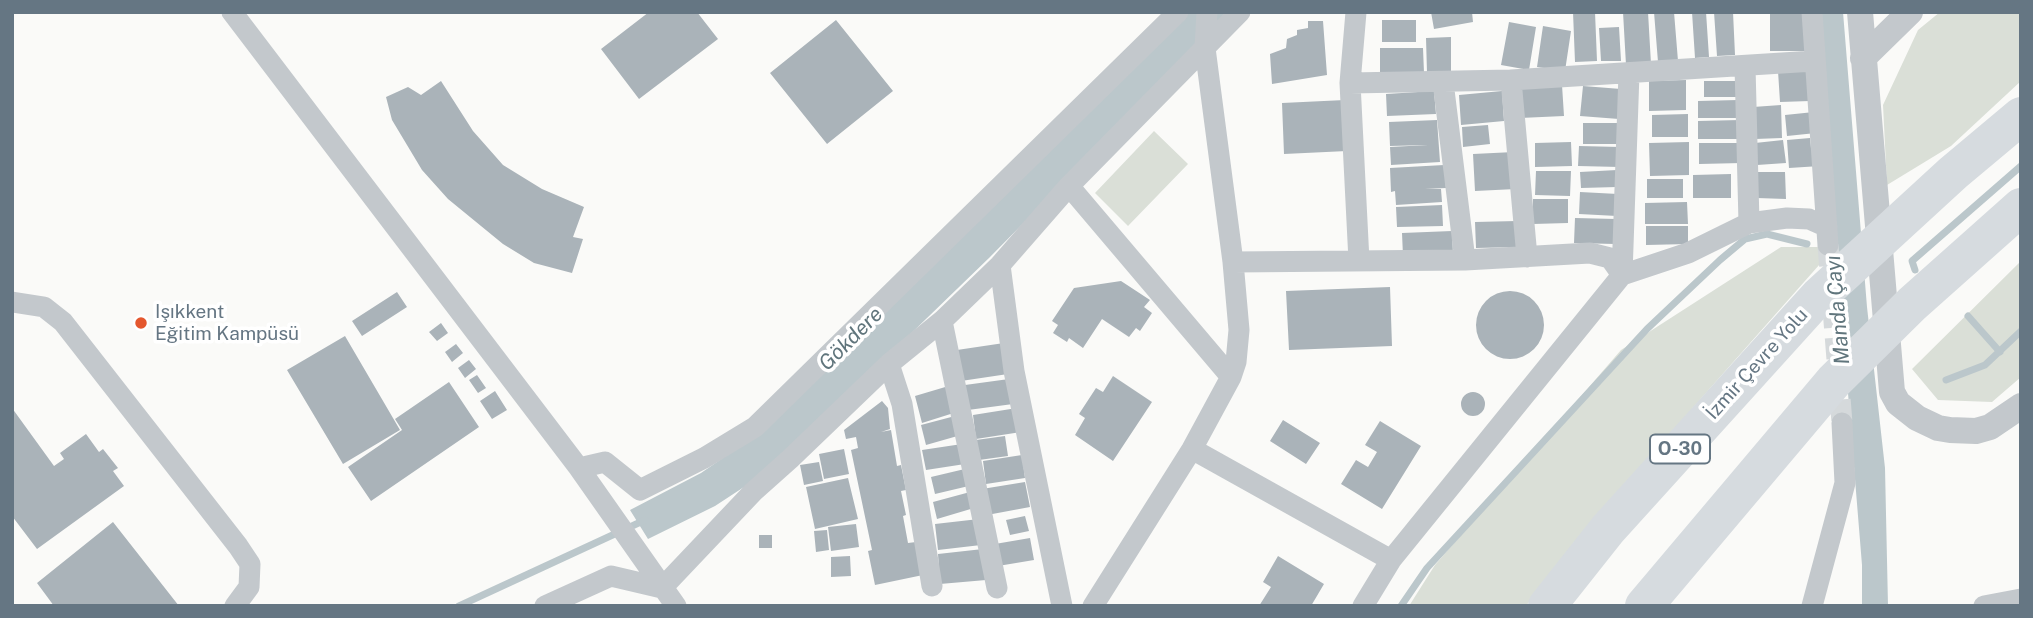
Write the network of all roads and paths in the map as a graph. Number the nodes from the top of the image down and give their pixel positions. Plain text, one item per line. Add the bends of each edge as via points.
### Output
1 (232, 12) edge
2 (1178, 12) edge
3 (1207, 12) edge
4 (1240, 12) edge
5 (1356, 12) edge
6 (1812, 12) edge
7 (1860, 12) edge
8 (1910, 12) edge
9 (1205, 48) junction
10 (1863, 58) junction
11 (1814, 61) junction
12 (1745, 66) junction
13 (1629, 73) junction
14 (1511, 80) junction
15 (1443, 82) junction
16 (1350, 83) junction
17 (2021, 97) edge
18 (2021, 117) edge
19 (1953, 173) junction
20 (1069, 186) junction
21 (2014, 215) edge
22 (1749, 223) junction
23 (1527, 257) junction
24 (1465, 260) junction
25 (1359, 261) junction
26 (1233, 262) junction
27 (1000, 265) junction
28 (1622, 275) junction
29 (12, 302) edge
30 (942, 321) junction
31 (889, 364) junction
32 (1231, 377) junction
33 (2018, 410) edge
34 (1842, 423) tunnel mouth
35 (1192, 450) junction
36 (579, 468) junction
37 (1391, 560) junction
38 (932, 586) dead end
39 (662, 588) junction
40 (998, 588) dead end
41 (2021, 599) edge
42 (235, 606) edge
43 (545, 606) edge
44 (676, 606) edge
45 (1062, 606) edge
46 (1093, 606) edge
47 (1363, 606) edge
48 (1547, 606) edge
49 (1644, 606) edge
50 (1812, 606) edge
51 (1984, 606) edge

1 - 36 street
2 - 36 street via 755,427 640,490 605,462
3 - 9 street
4 - 9 street
5 - 16 street
6 - 11 street
7 - 10 street
8 - 10 street
9 - 20 street
9 - 26 street
10 - 33 street via 1892,392 1917,418 1950,430 1983,429
11 - 12 street
11 - 22 street via 1828,236 1809,219
12 - 13 street
12 - 22 street
13 - 14 street
13 - 28 street
14 - 15 street
14 - 23 street
15 - 16 street
15 - 24 street
16 - 25 street
17 - 19 highway
18 - 19 highway, İzmir Çevre Yolu / O-30
19 - 48 highway, İzmir Çevre Yolu / O-30 via 1819,296 1608,529
20 - 27 street
20 - 32 street
21 - 49 highway via 1912,304 1834,381
22 - 28 street via 1688,253
23 - 24 street
23 - 28 street via 1590,253 1610,258
24 - 25 street
25 - 26 street
26 - 32 street via 1238,330
27 - 30 street
27 - 45 street via 1014,371
28 - 37 street
29 - 42 street via 44,307 63,322 238,546 250,564 249,587
30 - 31 street
30 - 40 street
31 - 38 street via 902,404
31 - 39 street via 753,492
32 - 35 street
34 - 50 street via 1845,483
35 - 37 street
35 - 46 street
36 - 39 street
37 - 47 street
39 - 43 street via 611,576
39 - 44 street
41 - 51 street

